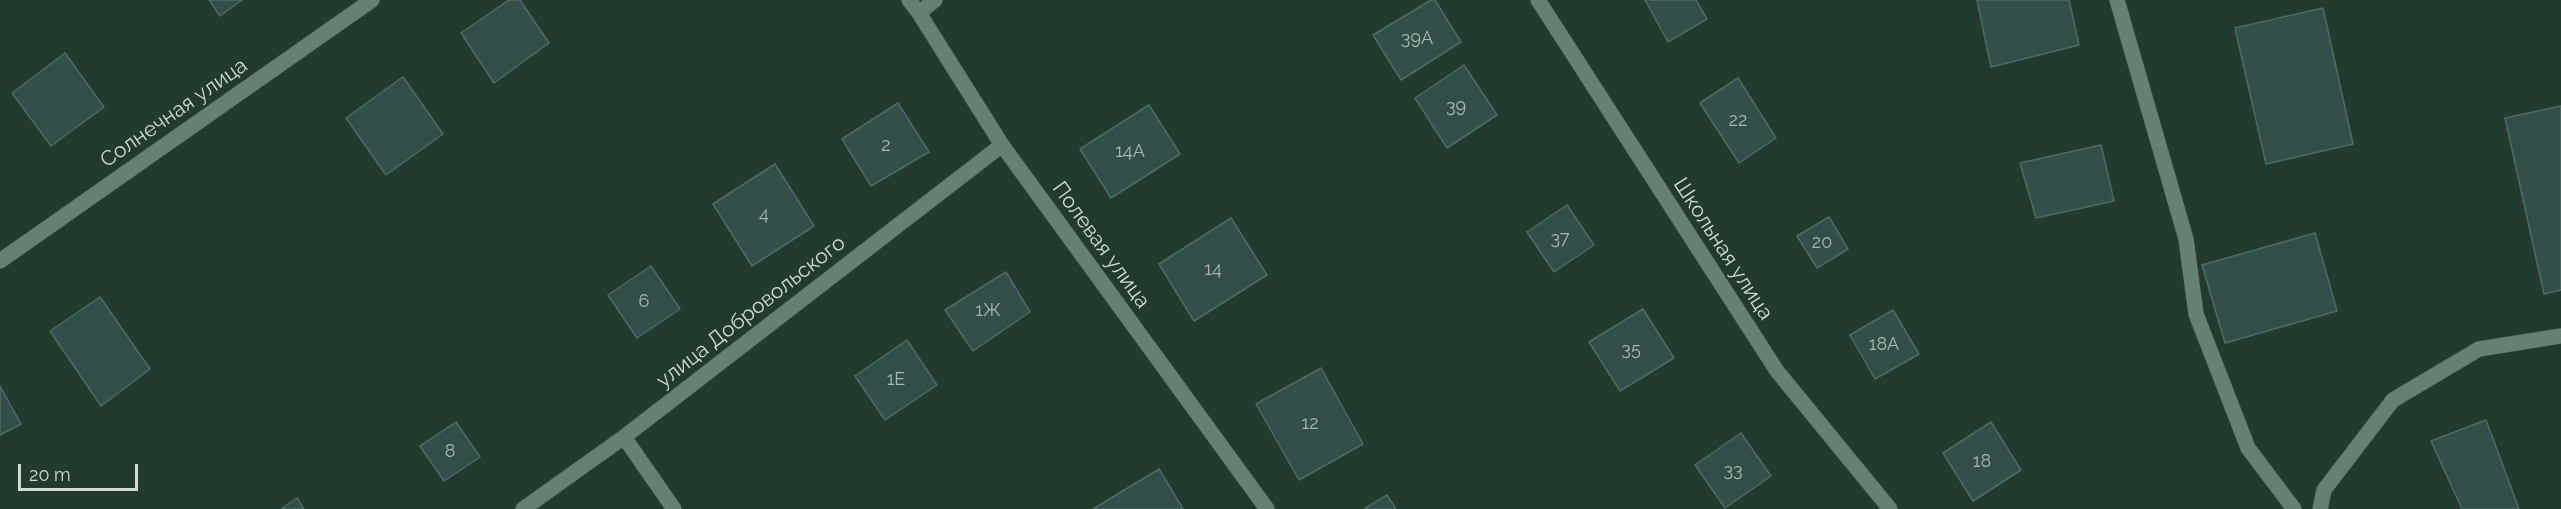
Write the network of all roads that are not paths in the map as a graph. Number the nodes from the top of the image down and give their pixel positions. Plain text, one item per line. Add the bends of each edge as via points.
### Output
1 (372, 0) edge
2 (909, 0) edge
3 (935, 0) edge
4 (1538, 0) edge
5 (2116, 0) edge
6 (919, 13) junction
7 (1002, 145) junction
8 (0, 261) edge
9 (2561, 336) edge
10 (624, 437) junction
11 (523, 509) edge
12 (674, 509) edge
13 (1267, 509) edge
14 (1890, 509) edge
15 (2294, 509) edge
16 (2320, 509) edge

1 - 8 street, Солнечная улица
2 - 6 street, Полевая улица
3 - 6 street
4 - 14 street, Школьная улица via 1777,371
5 - 15 street via 2186,239 2196,314 2248,448
6 - 7 street, Полевая улица
7 - 10 street, улица Добровольского
7 - 13 street, Полевая улица
9 - 16 street via 2479,349 2393,400 2324,490
10 - 11 street, улица Добровольского
10 - 12 street

